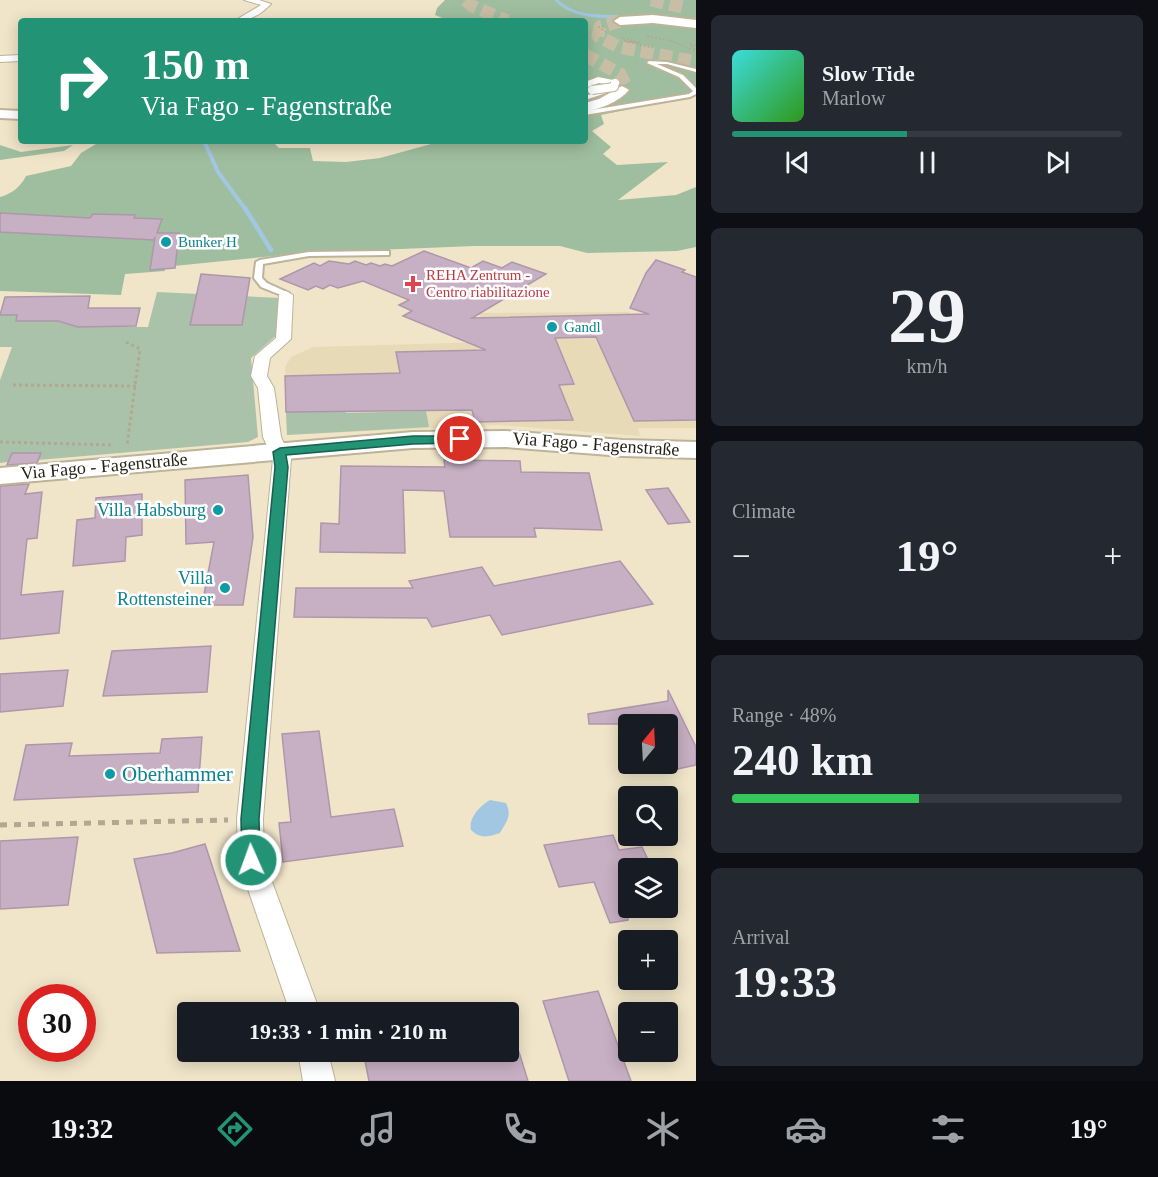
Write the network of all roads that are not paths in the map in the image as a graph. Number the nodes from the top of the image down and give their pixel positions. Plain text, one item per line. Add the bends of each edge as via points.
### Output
1 (248, 0) edge
2 (246, 18) edge
3 (620, 21) tunnel mouth
4 (696, 24) edge
5 (18, 58) edge
6 (0, 59) edge
7 (696, 71) edge
8 (618, 87) joint
9 (588, 88) edge
10 (588, 89) edge
11 (696, 92) edge
12 (588, 97) edge
13 (588, 107) edge
14 (588, 112) edge
15 (0, 114) edge
16 (18, 115) edge
17 (386, 253) dead end
18 (286, 296) joint
19 (696, 450) edge
20 (280, 452) junction
21 (0, 476) edge
22 (301, 1002) edge
23 (315, 1062) edge
24 (319, 1081) edge

1 - 2 street via 267,4
3 - 4 street via 653,19
5 - 6 street
7 - 11 lane via 650,62 681,75
8 - 10 street, bridge
8 - 13 street via 604,102
9 - 12 lane via 597,82 611,85
11 - 14 lane
15 - 16 street
17 - 18 lane via 309,254 260,262 258,278
18 - 20 street via 283,339 263,356 259,376 266,388 272,437
19 - 20 street, Via Fago - Fagenstraße via 506,439 413,440
20 - 21 street, Via Fago - Fagenstraße
20 - 22 street via 282,467 250,819 251,860
23 - 24 street

